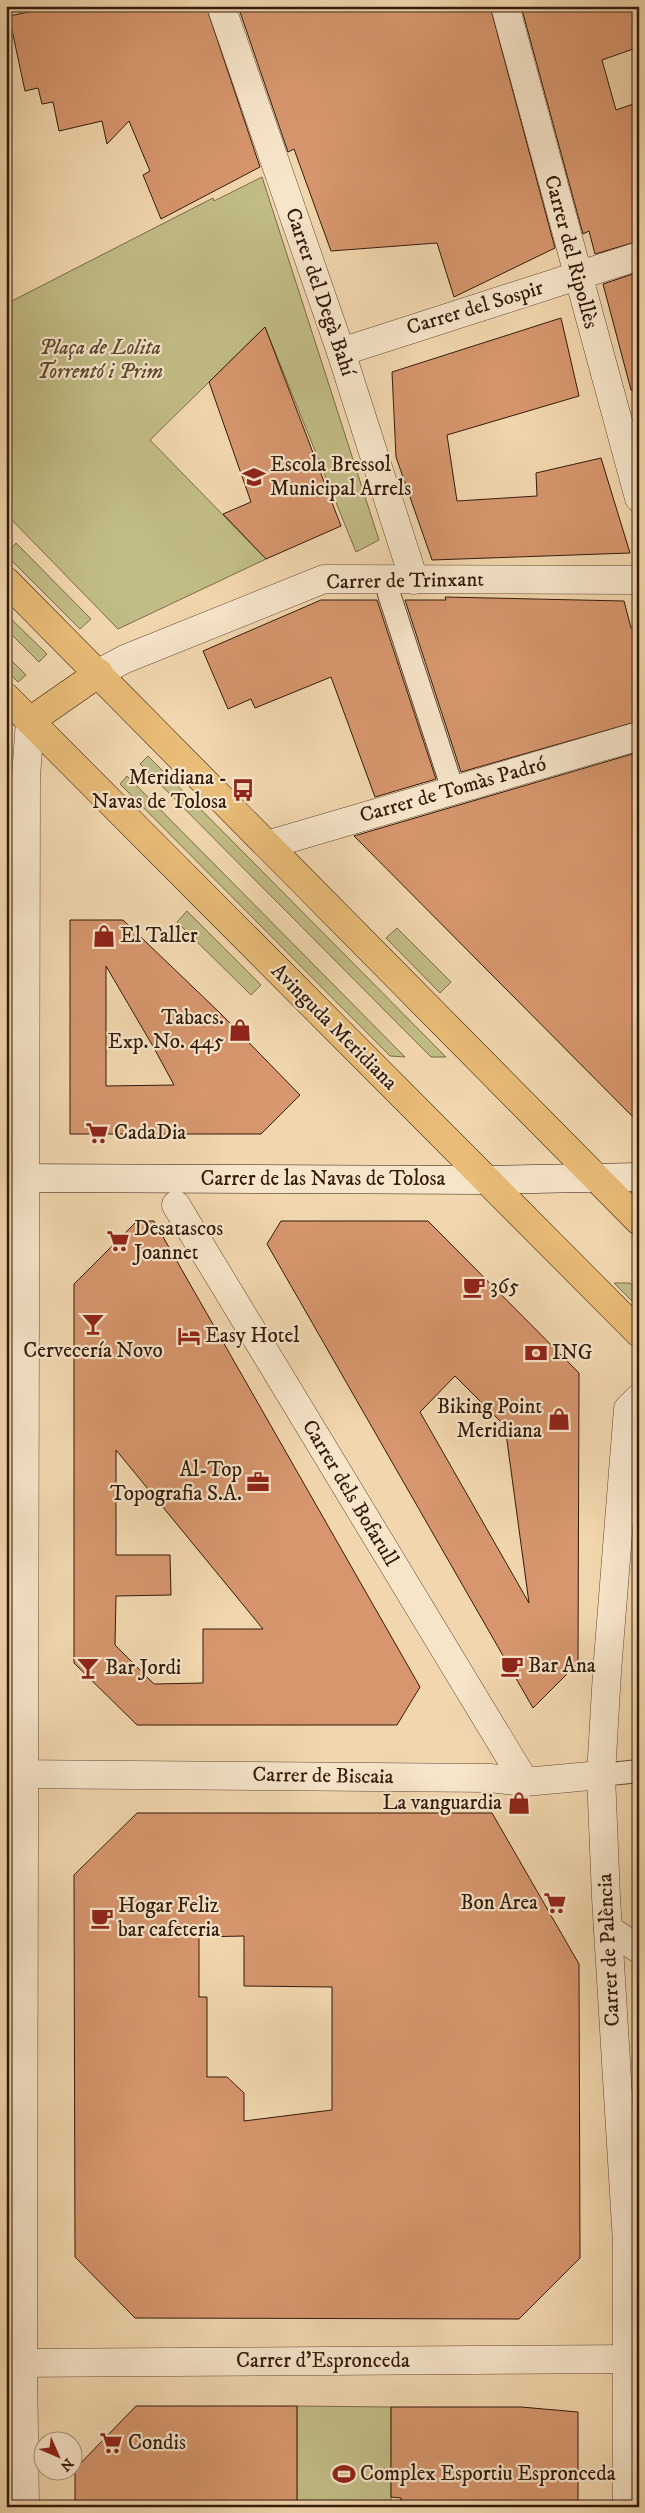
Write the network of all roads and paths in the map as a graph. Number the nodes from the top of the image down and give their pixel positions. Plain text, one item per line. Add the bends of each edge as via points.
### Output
1 (221, 6) edge
2 (505, 6) edge
3 (639, 256) edge
4 (577, 276) junction
5 (341, 352) junction
6 (628, 416) edge
7 (639, 498) edge
8 (414, 580) junction
9 (639, 580) edge
10 (6, 581) edge
11 (388, 594) dead end
12 (98, 673) junction
13 (6, 697) edge
14 (30, 721) junction
15 (639, 736) edge
16 (454, 790) junction
17 (267, 845) junction
18 (596, 1177) junction
19 (639, 1177) edge
20 (16, 1178) edge
21 (485, 1180) junction
22 (176, 1204) dead end
23 (639, 1221) edge
24 (639, 1333) edge
25 (639, 1398) edge
26 (639, 1771) edge
27 (15, 1773) edge
28 (601, 1775) junction
29 (525, 1782) junction
30 (608, 1929) junction
31 (639, 1949) edge
32 (632, 2359) edge
33 (15, 2363) edge
34 (25, 2507) edge
35 (627, 2507) edge

1 - 5 street, Carrer del Degà Bahí
2 - 4 street, Carrer del Ripollès
3 - 4 street, Carrer del Sospir
4 - 5 street, Carrer del Sospir
4 - 6 street, Carrer del Ripollès
5 - 8 street, Carrer del Degà Bahí
6 - 7 street, Carrer del Ripollès
8 - 9 street, Carrer de Trinxant
8 - 12 street, Carrer de Trinxant via 324,579 125,659
10 - 12 main road
11 - 16 street
12 - 14 main road
12 - 17 main road
13 - 14 main road, Avinguda Meridiana
14 - 20 street
14 - 21 main road, Avinguda Meridiana
15 - 16 street, Carrer de Tomàs Padró
16 - 17 street, Carrer de Tomàs Padró
17 - 18 main road
18 - 19 street, Carrer de las Navas de Tolosa
18 - 21 street, Carrer de las Navas de Tolosa
18 - 23 main road
20 - 21 street, Carrer de las Navas de Tolosa
20 - 27 street
21 - 24 main road, Avinguda Meridiana
22 - 29 street, Carrer dels Bofarull
25 - 28 street, Carrer de Palència via 628,1409
26 - 28 street, Carrer de Biscaia
27 - 29 street, Carrer de Biscaia via 490,1778
27 - 33 street
28 - 29 street, Carrer de Biscaia
28 - 30 street, Carrer de Palència
30 - 31 street
30 - 32 street, Carrer de Palència
32 - 33 street, Carrer d'Espronceda
32 - 35 street, Carrer de Palència
33 - 34 street

